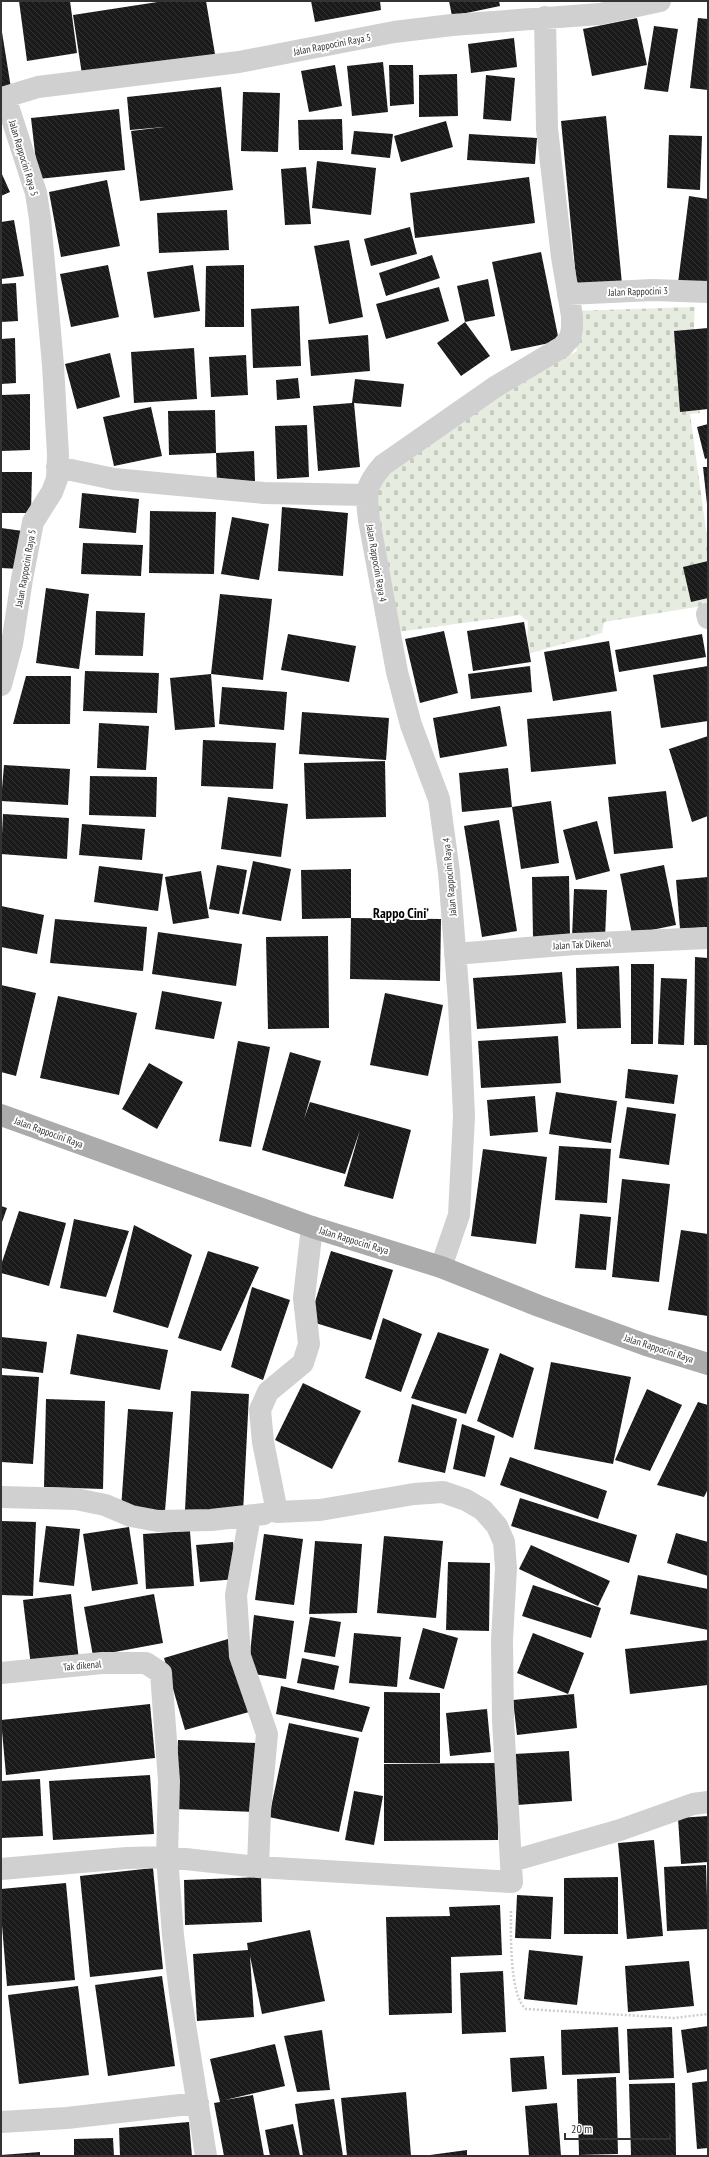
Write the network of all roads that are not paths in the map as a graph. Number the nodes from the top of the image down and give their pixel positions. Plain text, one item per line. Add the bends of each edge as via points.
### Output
1 (660, 1) edge
2 (545, 17) junction
3 (3, 98) edge
4 (708, 292) edge
5 (568, 294) junction
6 (57, 466) junction
7 (367, 495) junction
8 (1, 685) edge
9 (708, 938) edge
10 (455, 954) junction
11 (1, 1115) edge
12 (312, 1227) junction
13 (441, 1267) junction
14 (708, 1364) edge
15 (1, 1497) edge
16 (277, 1512) junction
17 (250, 1516) junction
18 (1, 1673) edge
19 (708, 1802) edge
20 (167, 1857) junction
21 (258, 1867) junction
22 (1, 1869) edge
23 (512, 1872) junction
24 (198, 2103) junction
25 (1, 2122) edge
26 (206, 2156) edge

1 - 2 street, Jalan Rappocini Raya 5 via 600,14
2 - 3 street, Jalan Rappocini Raya 5 via 394,32 239,62 38,87
2 - 5 street via 546,130
3 - 6 street, Jalan Rappocini Raya 5 via 36,193 40,219 53,365
4 - 5 street, Jalan Rappocini 3 via 653,290
5 - 7 street via 572,329 570,338 562,346 495,387 383,465 369,481
6 - 7 street via 114,479 264,493
6 - 8 street, Jalan Rappocini Raya 5 via 57,479 52,492 34,522 12,644
7 - 10 street, Jalan Rappocini Raya 4 via 369,520 397,672 411,725 439,799 445,832
9 - 10 street, Jalan Tak Dikenal via 574,944
10 - 13 street, Jalan Rappocini Raya 4 via 464,1116 462,1172 459,1215
11 - 12 main road, Jalan Rappocini Raya
12 - 13 main road, Jalan Rappocini Raya
12 - 16 street via 304,1298 309,1344 303,1363 268,1392 260,1410 263,1442
13 - 14 main road, Jalan Rappocini Raya via 546,1309
15 - 17 street via 76,1499 105,1505 131,1516 158,1521
16 - 17 street
16 - 23 street via 320,1510 414,1494 443,1492 466,1500 482,1510 497,1526 504,1542 503,1720
17 - 21 street via 236,1595 240,1656 267,1734
18 - 20 street, Tak dikenal via 102,1663 146,1663 161,1673 169,1781
19 - 23 street via 693,1804 620,1830
20 - 21 street
20 - 22 street
20 - 24 street via 172,1935
21 - 23 street
24 - 25 street via 67,2118
24 - 26 street

